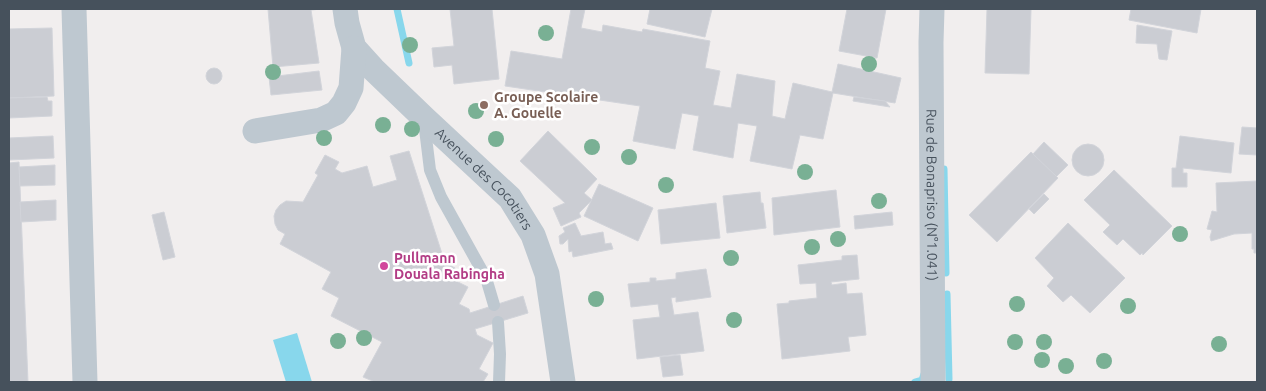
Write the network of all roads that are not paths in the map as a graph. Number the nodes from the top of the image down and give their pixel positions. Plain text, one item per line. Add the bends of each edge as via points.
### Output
1 (74, 9) edge
2 (345, 9) edge
3 (932, 9) edge
4 (354, 48) junction
5 (424, 118) junction
6 (255, 131) dead end
7 (494, 305) dead end
8 (498, 322) dead end
9 (85, 382) edge
10 (499, 382) edge
11 (563, 382) edge
12 (933, 382) edge

1 - 9 street
2 - 4 street, Avenue des Cocotiers
3 - 12 street, Rue de Bonapriso (N°1.041)
4 - 5 street, Avenue des Cocotiers
4 - 6 street via 351,88 336,113 321,120
5 - 7 lane via 430,170 441,197 486,278
5 - 11 street, Avenue des Cocotiers via 510,198 533,236 547,274
8 - 10 lane

